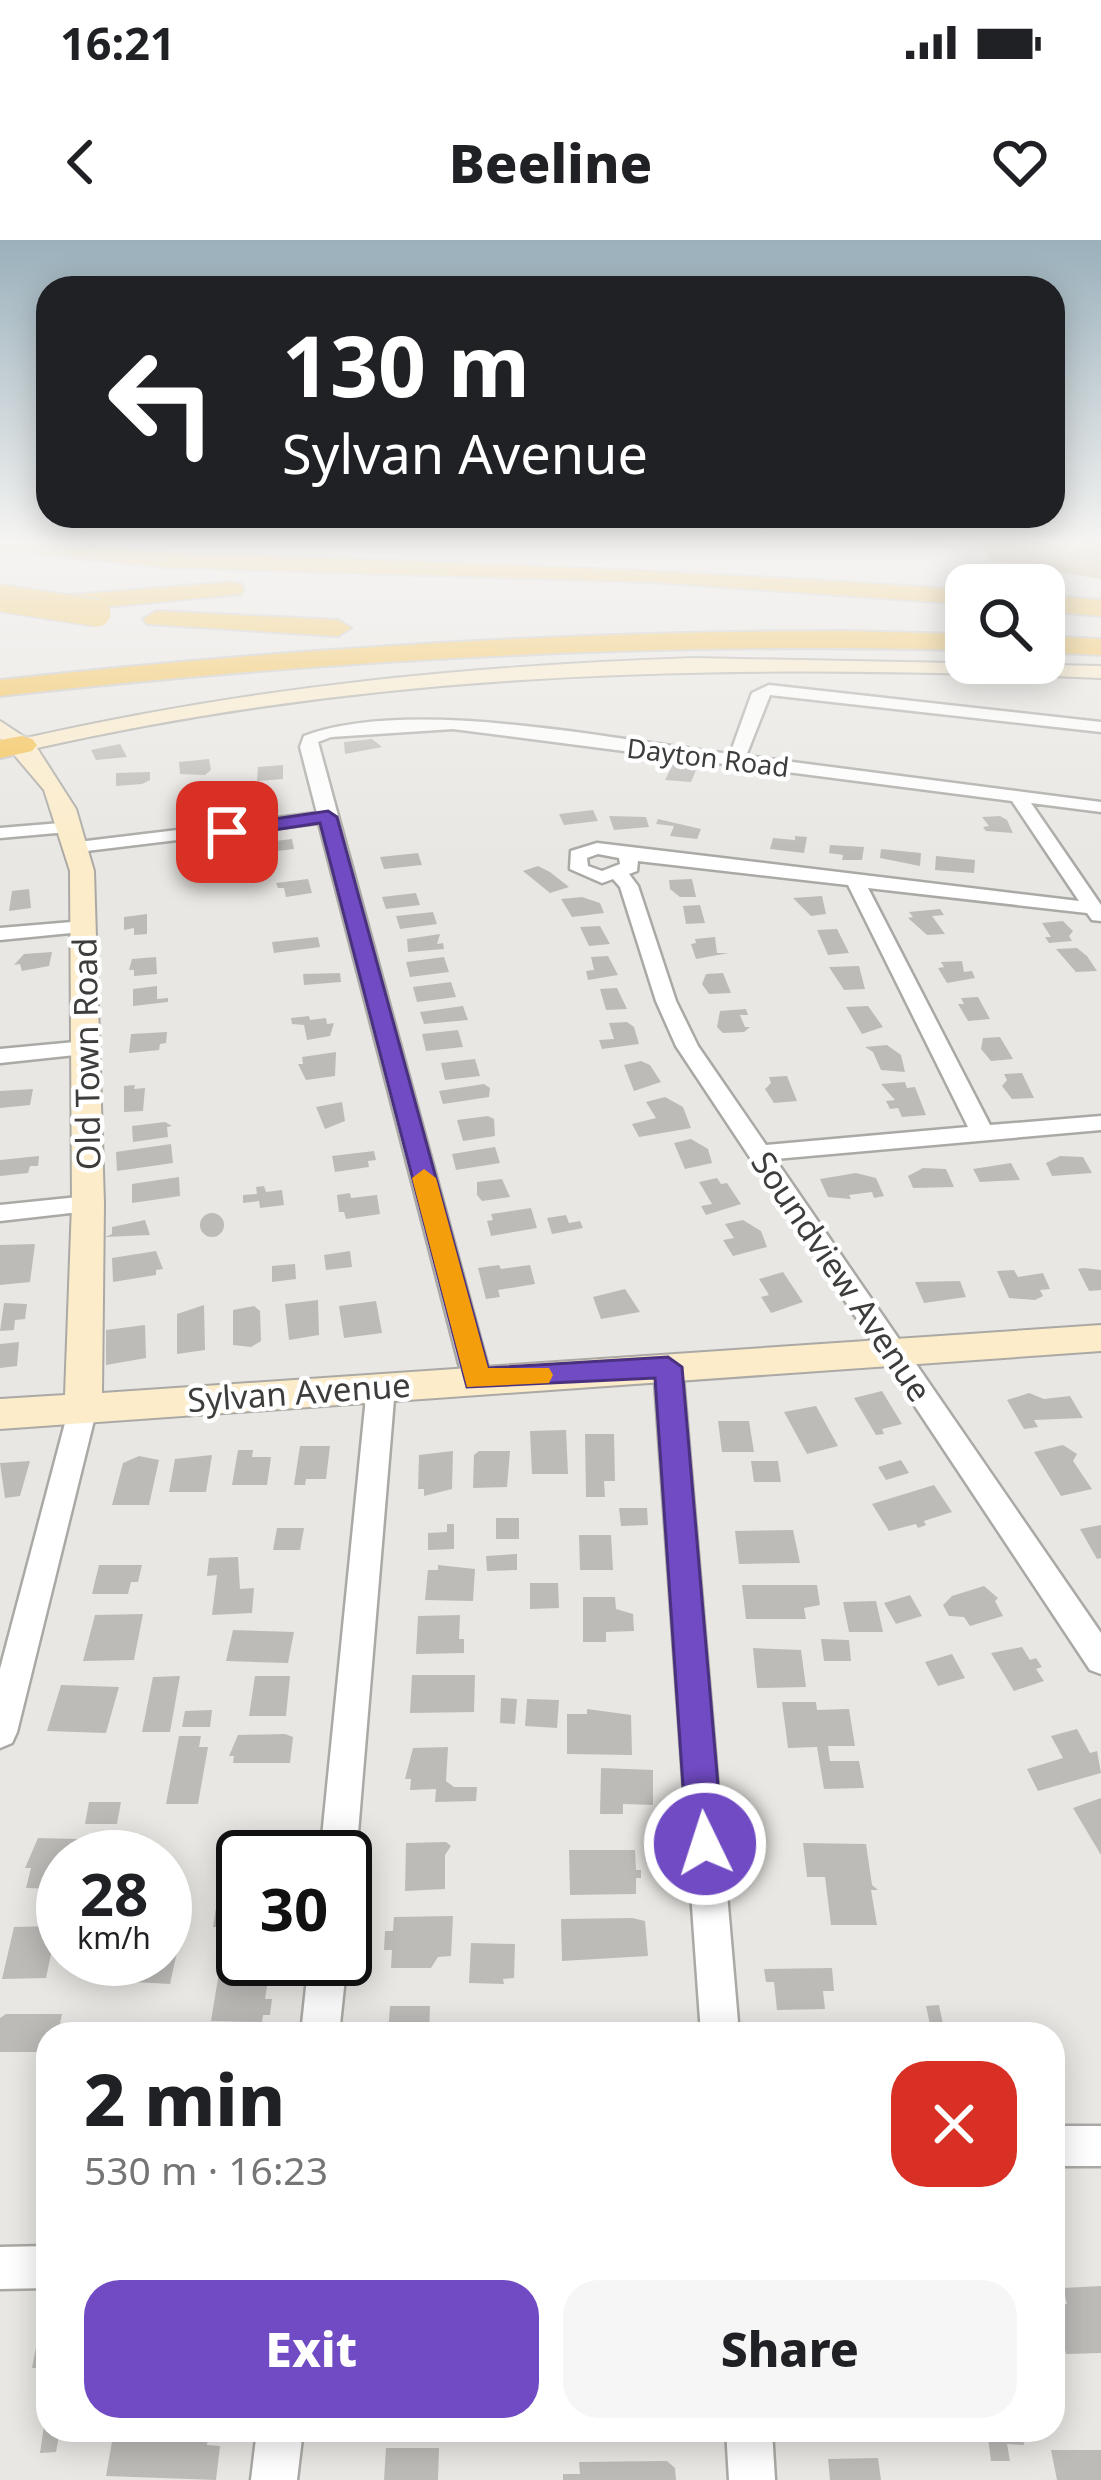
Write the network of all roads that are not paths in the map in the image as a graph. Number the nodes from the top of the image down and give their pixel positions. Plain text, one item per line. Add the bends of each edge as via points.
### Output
1 (497, 647) edge
2 (1101, 672) edge
3 (0, 688) edge
4 (1101, 727) edge
5 (8, 740) edge
6 (736, 760) junction
7 (1017, 796) junction
8 (1101, 807) edge
9 (328, 817) junction
10 (0, 832) edge
11 (75, 837) junction
12 (855, 880) junction
13 (1097, 913) edge
14 (84, 927) junction
15 (0, 934) edge
16 (86, 1048) junction
17 (0, 1056) edge
18 (1101, 1123) edge
19 (982, 1133) junction
20 (757, 1153) junction
21 (88, 1204) junction
22 (0, 1213) edge
23 (1101, 1338) edge
24 (896, 1354) junction
25 (668, 1367) junction
26 (477, 1379) junction
27 (381, 1387) junction
28 (83, 1408) junction
29 (0, 1414) edge
30 (1101, 1660) edge
31 (0, 1732) edge
32 (340, 1830) edge
33 (325, 1986) edge
34 (321, 2022) edge
35 (719, 2022) edge
36 (1065, 2146) edge
37 (1101, 2146) edge
38 (36, 2266) edge
39 (0, 2268) edge
40 (279, 2442) edge
41 (749, 2442) edge
42 (274, 2480) edge
43 (752, 2480) edge

1 - 3 highway
2 - 5 main road via 772,662 556,670 286,696
4 - 6 street via 798,691 760,694
5 - 11 main road, Old Town Road via 49,778
6 - 7 street, Dayton Road
6 - 9 street, Dayton Road via 453,724 315,736 308,747
7 - 8 street, Dayton Road
7 - 13 street
9 - 11 street
9 - 26 street
10 - 11 street
11 - 14 main road, Old Town Road
12 - 13 street
12 - 19 street
12 - 20 street, Soundview Avenue via 635,852 623,864 665,1001
14 - 15 street
14 - 16 main road, Old Town Road
16 - 17 street
16 - 21 main road, Old Town Road
18 - 19 street
19 - 20 street
20 - 24 street, Soundview Avenue
21 - 22 street
21 - 28 main road, Old Town Road
23 - 24 main road, Sylvan Avenue
24 - 25 main road, Sylvan Avenue
24 - 30 street, Soundview Avenue
25 - 26 main road, Sylvan Avenue
25 - 35 street
26 - 27 main road, Sylvan Avenue
27 - 28 main road, Sylvan Avenue
27 - 32 street
28 - 29 main road, Sylvan Avenue
28 - 31 street
33 - 34 street
36 - 37 street
38 - 39 street
40 - 42 street
41 - 43 street

